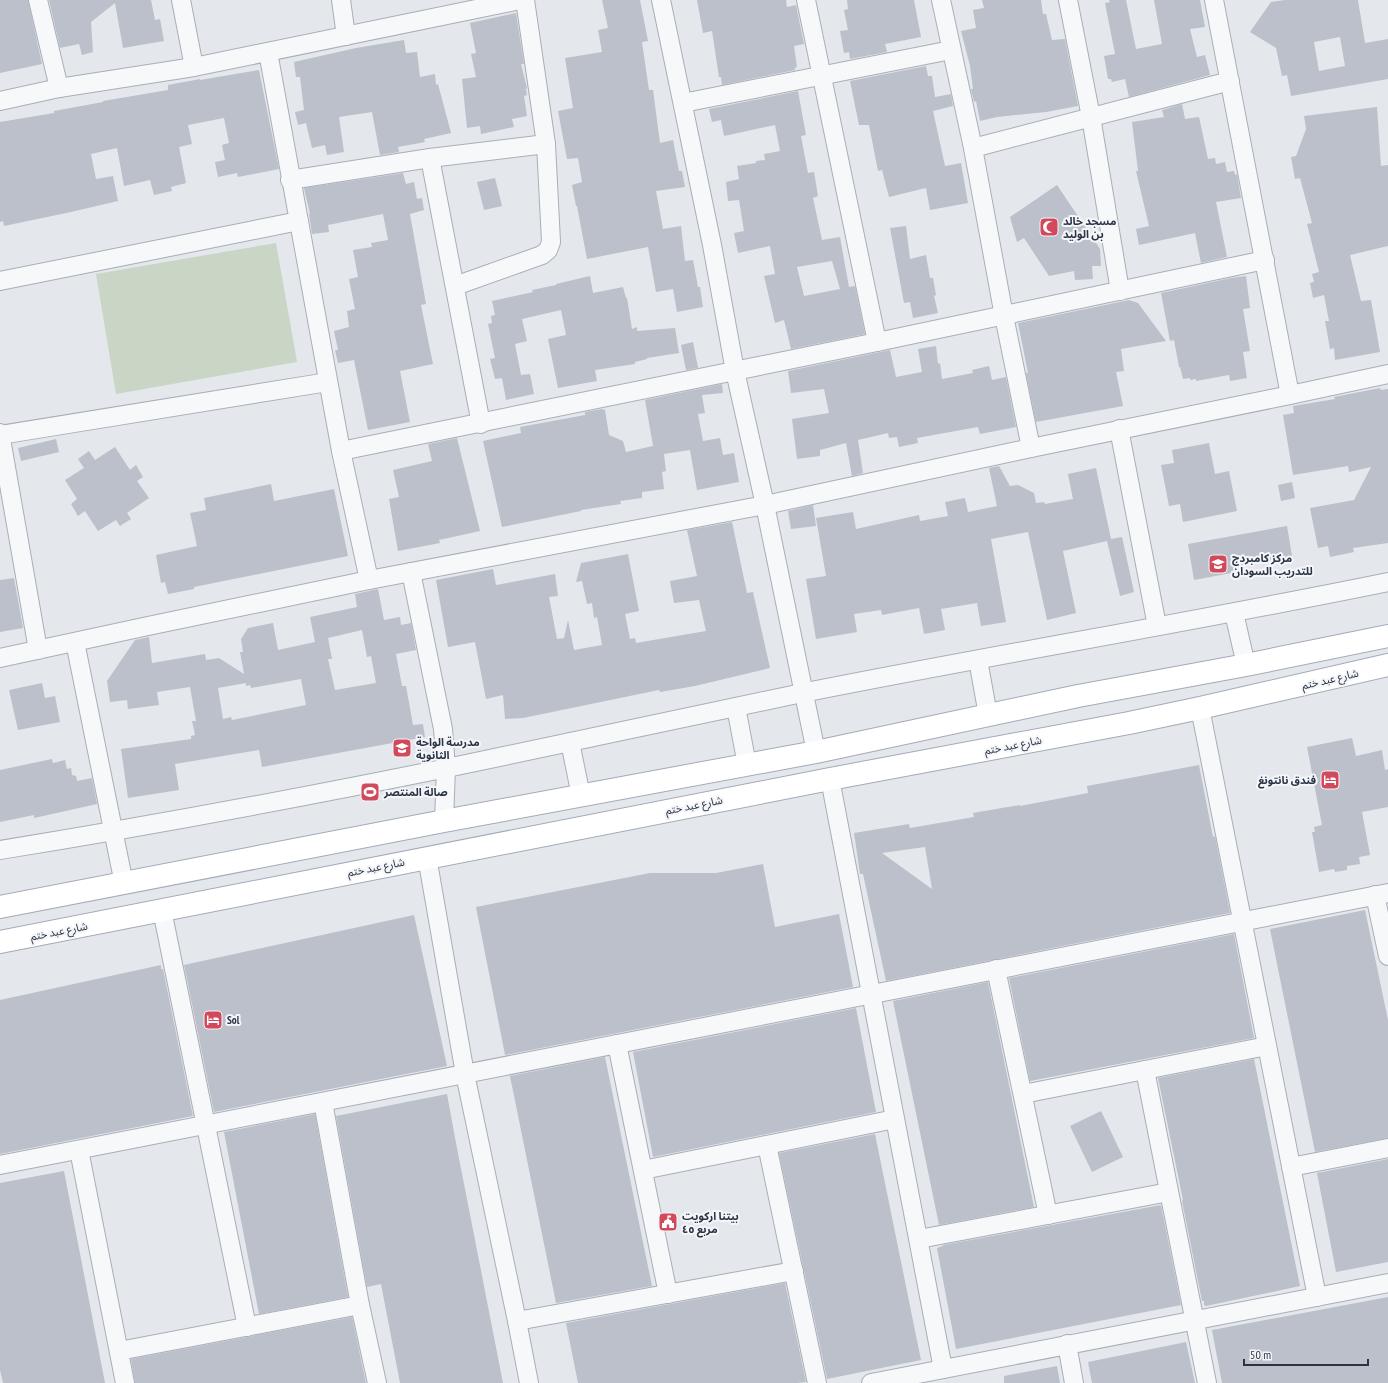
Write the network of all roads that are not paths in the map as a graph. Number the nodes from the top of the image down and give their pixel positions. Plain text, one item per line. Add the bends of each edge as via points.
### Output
1 (38, 0) edge
2 (181, 0) edge
3 (341, 0) edge
4 (525, 0) edge
5 (661, 0) edge
6 (806, 0) edge
7 (941, 0) edge
8 (1068, 0) edge
9 (1214, 0) edge
10 (509, 1) edge
11 (444, 7) edge
12 (346, 36) junction
13 (952, 50) junction
14 (268, 52) junction
15 (194, 67) junction
16 (822, 75) junction
17 (1230, 81) junction
18 (59, 88) junction
19 (0, 101) edge
20 (683, 103) junction
21 (1091, 117) junction
22 (546, 144) junction
23 (973, 148) junction
24 (430, 158) junction
25 (290, 180) junction
26 (299, 221) junction
27 (1265, 260) junction
28 (0, 281) edge
29 (455, 286) junction
30 (1120, 291) junction
31 (1004, 316) junction
32 (877, 342) junction
33 (736, 372) junction
34 (1388, 374) edge
35 (328, 382) junction
36 (1290, 395) junction
37 (481, 424) junction
38 (1120, 429) junction
39 (0, 434) edge
40 (1031, 448) junction
41 (341, 451) junction
42 (765, 505) junction
43 (411, 572) junction
44 (369, 580) junction
45 (1388, 582) edge
46 (1234, 612) junction
47 (1157, 626) junction
48 (1388, 636) edge
49 (75, 642) junction
50 (38, 650) junction
51 (0, 658) edge
52 (978, 660) junction
53 (1388, 665) edge
54 (1246, 666) junction
55 (1126, 688) junction
56 (804, 692) junction
57 (1053, 702) junction
58 (736, 706) junction
59 (1200, 708) junction
60 (988, 715) junction
61 (1132, 722) junction
62 (1058, 736) junction
63 (570, 742) junction
64 (816, 752) junction
65 (747, 765) junction
66 (446, 768) junction
67 (830, 778) junction
68 (581, 796) junction
69 (444, 821) junction
70 (114, 831) junction
71 (0, 850) edge
72 (427, 858) junction
73 (124, 884) junction
74 (1382, 894) edge
75 (0, 907) edge
76 (162, 910) junction
77 (1242, 921) junction
78 (0, 942) edge
79 (1388, 956) edge
80 (996, 970) junction
81 (871, 994) junction
82 (617, 1044) junction
83 (1267, 1046) junction
84 (1145, 1070) junction
85 (465, 1074) junction
86 (1023, 1094) junction
87 (323, 1102) junction
88 (895, 1119) junction
89 (206, 1125) junction
90 (767, 1145) junction
91 (1388, 1148) edge
92 (79, 1150) junction
93 (0, 1166) edge
94 (1291, 1167) junction
95 (643, 1170) junction
96 (1169, 1192) junction
97 (1048, 1215) junction
98 (919, 1239) junction
99 (794, 1271) junction
100 (1388, 1283) edge
101 (668, 1294) junction
102 (1317, 1297) junction
103 (360, 1305) junction
104 (1195, 1320) junction
105 (517, 1321) junction
106 (247, 1327) junction
107 (1067, 1344) junction
108 (119, 1352) junction
109 (943, 1369) junction
110 (125, 1383) edge
111 (377, 1383) edge
112 (529, 1383) edge
113 (817, 1383) edge
114 (871, 1383) edge
115 (1074, 1383) edge
116 (1207, 1383) edge

1 - 18 street
2 - 15 street
3 - 12 street
4 - 22 street
5 - 20 street
6 - 16 street
7 - 13 street
8 - 21 street
9 - 17 street
10 - 11 street
11 - 12 street
12 - 14 street
13 - 16 street
13 - 23 street
14 - 15 street
14 - 25 street
15 - 18 street
16 - 20 street
16 - 32 street
17 - 21 street
17 - 27 street
18 - 19 street
20 - 33 street
21 - 23 street
21 - 30 street
22 - 24 street
22 - 29 street via 551,242 548,250 542,255
23 - 31 street
24 - 25 street
24 - 29 street
25 - 26 street
26 - 28 street
26 - 35 street
27 - 30 street
27 - 36 street
29 - 37 street
30 - 31 street
31 - 32 street
31 - 40 street
32 - 33 street
33 - 37 street
33 - 42 street
34 - 36 street
35 - 39 street
35 - 41 street
36 - 38 street
37 - 41 street
38 - 40 street
38 - 47 street
39 - 50 street
40 - 42 street
41 - 44 street
42 - 43 street
42 - 56 street
43 - 44 street
43 - 66 street via 438,706
44 - 49 street
45 - 46 street
46 - 47 street
46 - 54 street
47 - 52 street
48 - 54 main road
49 - 50 street
49 - 70 street
50 - 51 street
52 - 56 street
52 - 60 street
53 - 59 main road, شارع عبد ختم
54 - 55 main road
55 - 57 main road
55 - 61 main road
56 - 58 street
56 - 64 street
57 - 60 main road
57 - 62 main road
58 - 63 street
58 - 65 street
59 - 61 main road, شارع عبد ختم
59 - 77 street
60 - 64 main road
61 - 62 main road, شارع عبد ختم
62 - 67 main road, شارع عبد ختم
63 - 66 street
63 - 68 street
64 - 65 main road
65 - 68 main road
66 - 69 street
66 - 70 street
67 - 72 main road, شارع عبد ختم
67 - 81 street
68 - 69 main road
69 - 73 main road
70 - 71 street
70 - 73 street
72 - 76 main road, شارع عبد ختم
72 - 85 street
73 - 75 main road
74 - 77 street
74 - 79 street
76 - 78 main road, شارع عبد ختم
76 - 89 street
77 - 80 street
77 - 83 street
80 - 81 street
80 - 86 street
81 - 82 street
81 - 88 street
82 - 85 street
82 - 95 street
83 - 84 street
83 - 94 street
84 - 86 street
84 - 96 street
85 - 87 street
85 - 105 street
86 - 97 street
87 - 89 street
87 - 103 street
88 - 90 street
88 - 98 street
89 - 92 street
89 - 106 street
90 - 95 street
90 - 99 street
91 - 94 street
92 - 93 street
92 - 108 street
94 - 102 street
95 - 101 street
96 - 97 street
96 - 104 street
97 - 98 street
98 - 109 street
99 - 101 street
99 - 113 street
100 - 102 street
101 - 105 street
102 - 104 street
103 - 106 street
103 - 111 street
104 - 107 street
104 - 116 street
105 - 112 street
106 - 108 street
107 - 109 street
107 - 115 street
108 - 110 street
109 - 114 street

